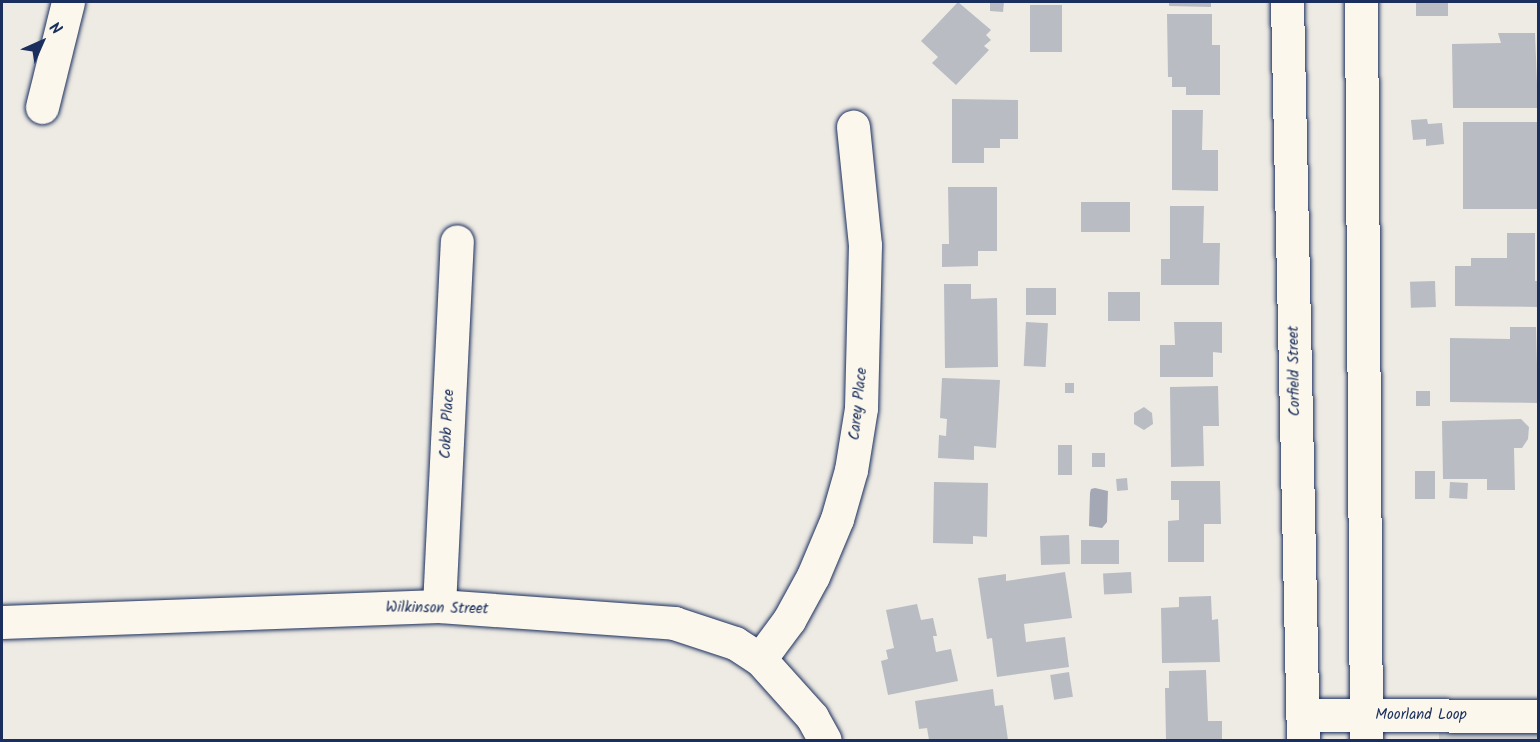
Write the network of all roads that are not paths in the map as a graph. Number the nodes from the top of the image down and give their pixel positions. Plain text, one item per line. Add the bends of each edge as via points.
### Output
1 (68, 2) edge
2 (1287, 2) edge
3 (1361, 2) edge
4 (42, 107) dead end
5 (853, 127) dead end
6 (457, 241) dead end
7 (439, 606) junction
8 (2, 622) edge
9 (760, 659) junction
10 (1539, 716) edge
11 (1303, 728) edge
12 (1366, 728) edge
13 (825, 741) edge

1 - 4 street
2 - 11 street, Corfield Street
3 - 12 street
5 - 9 street, Carey Place via 865,245 861,408 851,470 837,519 813,576 789,620
6 - 7 street, Cobb Place
7 - 8 street, Wilkinson Street
7 - 9 street, Wilkinson Street via 674,623 735,643
9 - 13 street, Wilkinson Street via 812,717
10 - 12 street, Moorland Loop
11 - 12 street, Moorland Loop

